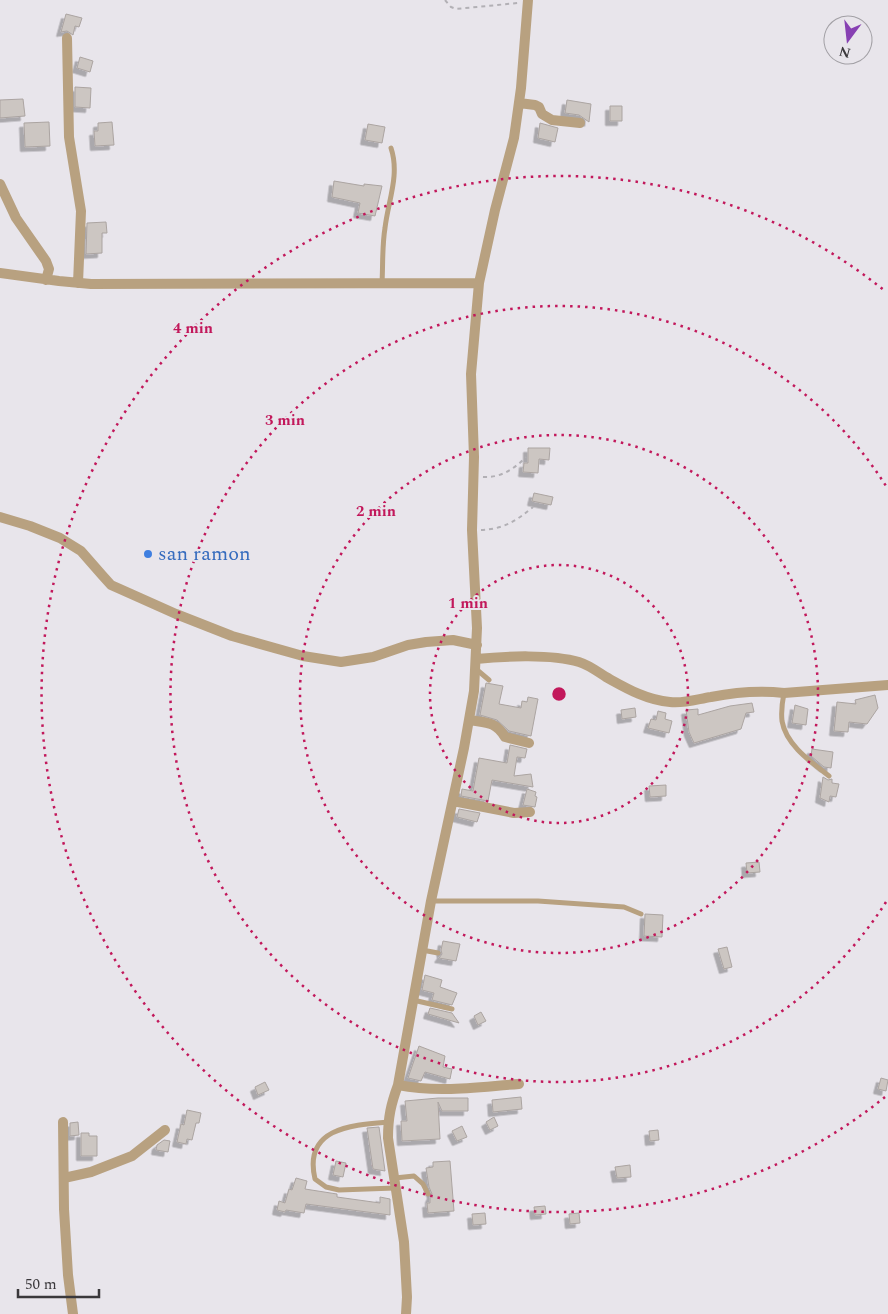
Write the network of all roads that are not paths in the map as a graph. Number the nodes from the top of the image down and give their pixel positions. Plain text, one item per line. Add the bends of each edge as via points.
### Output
1 (527, 1) edge
2 (67, 38) dead end
3 (519, 103) junction
4 (580, 123) dead end
5 (391, 148) dead end
6 (0, 184) edge
7 (0, 273) edge
8 (46, 280) junction
9 (78, 283) junction
10 (479, 283) junction
11 (382, 284) junction
12 (0, 517) edge
13 (477, 645) junction
14 (476, 664) junction
15 (489, 680) dead end
16 (888, 685) edge
17 (784, 694) junction
18 (469, 720) junction
19 (529, 743) dead end
20 (829, 776) dead end
21 (453, 801) junction
22 (530, 812) dead end
23 (431, 901) junction
24 (641, 914) dead end
25 (422, 950) junction
26 (438, 953) dead end
27 (412, 1000) junction
28 (452, 1009) dead end
29 (519, 1084) dead end
30 (398, 1085) junction
31 (63, 1122) dead end
32 (388, 1122) junction
33 (165, 1130) dead end
34 (64, 1178) junction
35 (395, 1183) junction
36 (428, 1194) dead end
37 (73, 1314) edge
38 (406, 1314) edge

1 - 3 street
2 - 9 street via 69,137 81,211
3 - 4 street via 535,105 552,120
3 - 10 street via 514,138
5 - 11 lane via 395,174 384,230
6 - 8 street via 16,218 46,261 49,269
7 - 8 street
8 - 9 street
9 - 11 street
10 - 11 street
10 - 13 street via 471,374
12 - 13 street via 60,538 82,551 111,584 120,589 232,636 303,656 341,662 426,642 453,640
13 - 14 street
14 - 15 lane
14 - 17 street via 503,657 581,662 627,689 670,702 747,692
14 - 18 street
16 - 17 street
17 - 20 lane via 783,725 794,746
18 - 19 street via 495,725 505,737
18 - 21 street
21 - 22 street via 514,813
21 - 23 street
23 - 24 lane via 538,901 624,907
23 - 25 street
25 - 26 lane
25 - 27 street
27 - 28 lane
27 - 30 street
29 - 30 street via 447,1090
30 - 32 street
31 - 34 street
32 - 35 street
32 - 35 lane via 342,1127 326,1136 315,1151 312,1168 315,1179 326,1187 339,1190
33 - 34 street via 132,1156 91,1172
34 - 37 street
35 - 36 lane via 414,1176
35 - 38 street via 404,1242

